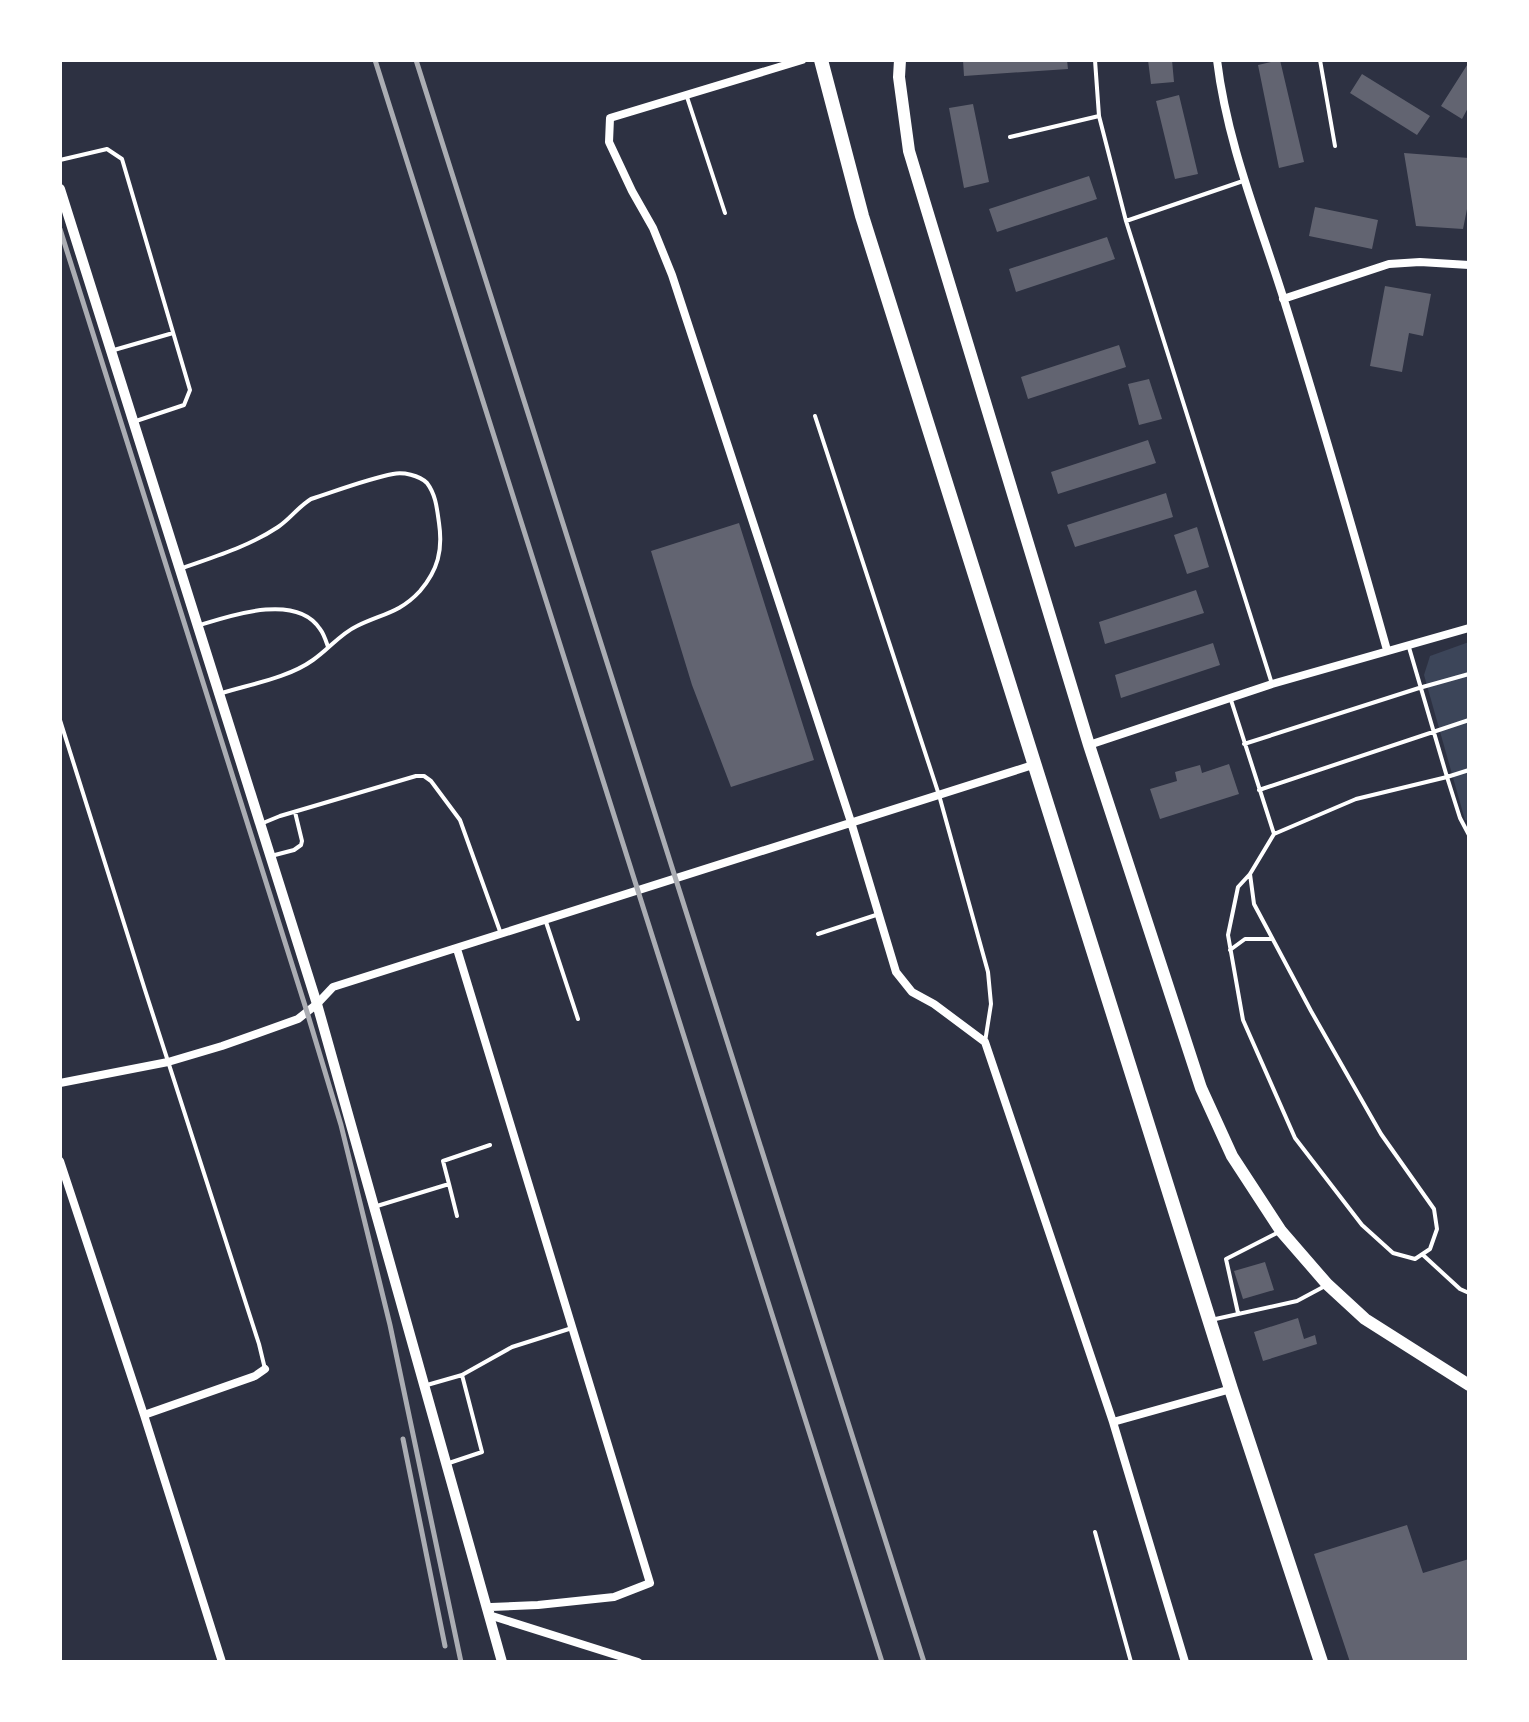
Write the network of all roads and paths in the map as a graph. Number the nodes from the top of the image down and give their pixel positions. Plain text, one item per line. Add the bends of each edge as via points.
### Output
1 (802, 60) edge
2 (821, 60) edge
3 (900, 60) edge
4 (1095, 60) edge
5 (1217, 60) edge
6 (1320, 60) edge
7 (686, 95) junction
8 (1099, 116) junction
9 (1010, 137) dead end
10 (1335, 146) dead end
11 (60, 160) edge
12 (1243, 181) junction
13 (60, 189) edge
14 (725, 213) dead end
15 (1126, 221) junction
16 (1469, 265) edge
17 (1283, 299) junction
18 (173, 333) junction
19 (111, 351) junction
20 (815, 416) dead end
21 (134, 422) junction
22 (180, 569) junction
23 (198, 626) junction
24 (1469, 628) edge
25 (1408, 644) junction
26 (328, 647) junction
27 (1387, 650) junction
28 (1469, 674) edge
29 (1272, 684) junction
30 (1419, 688) junction
31 (220, 694) junction
32 (1230, 698) junction
33 (60, 720) edge
34 (1469, 720) edge
35 (1432, 731) junction
36 (1244, 744) junction
37 (1089, 745) junction
38 (1033, 765) junction
39 (1469, 770) edge
40 (1447, 777) junction
41 (1259, 790) junction
42 (939, 795) junction
43 (295, 812) junction
44 (851, 822) junction
45 (261, 824) junction
46 (1274, 834) junction
47 (1469, 835) edge
48 (271, 856) junction
49 (1250, 874) junction
50 (879, 914) junction
51 (546, 919) junction
52 (501, 934) junction
53 (818, 934) dead end
54 (1272, 939) junction
55 (457, 949) junction
56 (1230, 950) junction
57 (317, 1004) junction
58 (578, 1019) dead end
59 (985, 1042) junction
60 (168, 1062) junction
61 (60, 1083) edge
62 (490, 1145) dead end
63 (60, 1161) edge
64 (449, 1184) junction
65 (374, 1207) junction
66 (457, 1216) dead end
67 (1281, 1231) junction
68 (1423, 1255) junction
69 (1327, 1284) junction
70 (1469, 1293) edge
71 (1238, 1314) junction
72 (1209, 1320) junction
73 (572, 1328) junction
74 (265, 1369) joint
75 (462, 1375) junction
76 (1469, 1385) edge
77 (425, 1386) junction
78 (1231, 1389) junction
79 (144, 1415) junction
80 (1113, 1422) junction
81 (447, 1464) junction
82 (1095, 1532) dead end
83 (489, 1615) junction
84 (222, 1662) edge
85 (502, 1662) edge
86 (638, 1662) edge
87 (1131, 1662) edge
88 (1185, 1662) edge
89 (1321, 1662) edge

1 - 7 street
2 - 38 main road via 862,216
3 - 37 main road via 909,151
4 - 8 lane
5 - 12 street
6 - 10 lane
7 - 14 lane
7 - 44 street via 610,118 609,142 672,275
8 - 9 lane
8 - 15 lane
11 - 18 lane via 107,149 122,159
12 - 15 lane
12 - 17 street
13 - 19 street
15 - 29 lane
16 - 17 street via 1389,264
17 - 27 street
18 - 19 lane
18 - 21 lane via 190,390 184,405
19 - 21 street
20 - 42 lane
21 - 22 street
22 - 23 street
22 - 26 lane via 275,530 311,499 395,473 421,478 435,497 442,543 430,577 398,610 356,627
23 - 26 lane via 259,610 291,612 314,621
23 - 31 street
24 - 25 street
25 - 27 street
25 - 30 lane
26 - 31 lane via 286,673
27 - 29 street
28 - 30 lane
29 - 32 street
30 - 35 lane
30 - 36 lane
31 - 45 street
32 - 36 lane
32 - 37 street
33 - 60 lane
34 - 35 lane
35 - 40 lane
35 - 41 lane
36 - 41 lane
37 - 67 main road via 1201,1088 1232,1156
38 - 42 street
38 - 72 main road
39 - 40 lane
40 - 46 lane via 1356,799
40 - 47 lane
41 - 46 lane
42 - 44 street
42 - 59 lane via 988,972 991,1004
43 - 45 lane
43 - 48 lane via 301,845
43 - 52 lane via 424,776 460,820
44 - 50 street
44 - 51 street
45 - 48 street
46 - 49 lane
48 - 57 street
49 - 54 lane via 1254,904
49 - 56 lane via 1238,887
50 - 53 lane
50 - 59 street via 896,972 912,992
51 - 52 street
51 - 58 lane
52 - 55 street
54 - 56 lane via 1245,939
54 - 68 lane via 1381,1134 1434,1209 1437,1229
55 - 57 street via 333,987
55 - 73 street
56 - 68 lane via 1243,1020 1295,1138 1362,1225 1393,1253 1415,1259
57 - 60 street via 298,1019
57 - 65 street
59 - 80 street
60 - 61 street
60 - 74 lane
62 - 64 lane via 443,1161
63 - 79 street
64 - 65 lane
64 - 66 lane
65 - 77 street
67 - 69 main road
67 - 71 lane via 1226,1259
68 - 70 lane
69 - 71 lane via 1297,1301
69 - 76 main road via 1365,1319
71 - 72 lane
72 - 78 main road
73 - 75 lane via 512,1347
73 - 83 street via 650,1583 614,1597 491,1607
74 - 79 street
75 - 77 lane
75 - 81 lane via 482,1452
77 - 81 street
78 - 80 street
78 - 89 main road
79 - 84 street
80 - 88 street
81 - 83 street
82 - 87 lane
83 - 85 street
83 - 86 street

